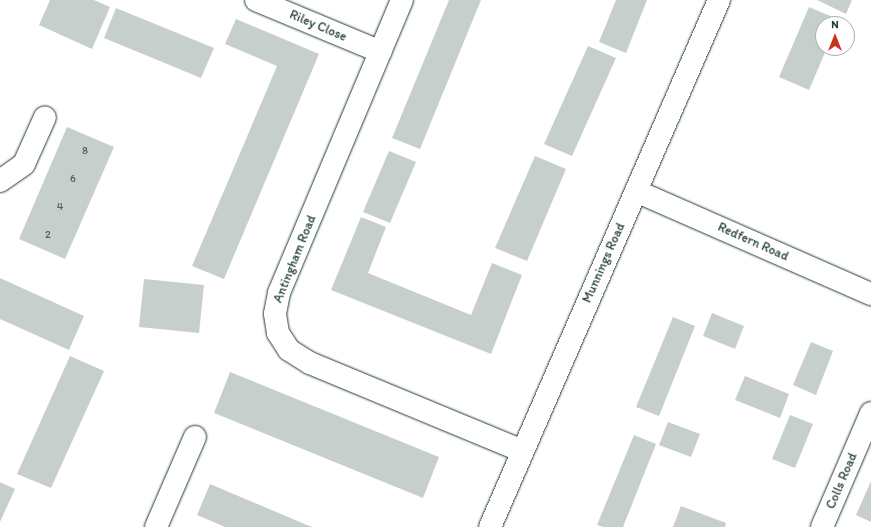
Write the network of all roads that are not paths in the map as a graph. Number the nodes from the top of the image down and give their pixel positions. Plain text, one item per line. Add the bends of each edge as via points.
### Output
1 (256, 0) edge
2 (402, 0) edge
3 (719, 0) edge
4 (381, 52) junction
5 (45, 117) dead end
6 (0, 181) edge
7 (636, 190) junction
8 (871, 294) edge
9 (871, 413) edge
10 (195, 437) dead end
11 (522, 451) junction
12 (156, 527) edge
13 (490, 527) edge
14 (822, 527) edge

1 - 4 street, Riley Close
2 - 4 street, Antingham Road
3 - 7 street, Munnings Road
4 - 11 street, Antingham Road via 279,293 275,314 278,333 289,350 310,363
5 - 6 street via 24,164
7 - 8 street, Redfern Road
7 - 11 street, Munnings Road
9 - 14 street, Colls Road
10 - 12 street
11 - 13 street, Munnings Road

